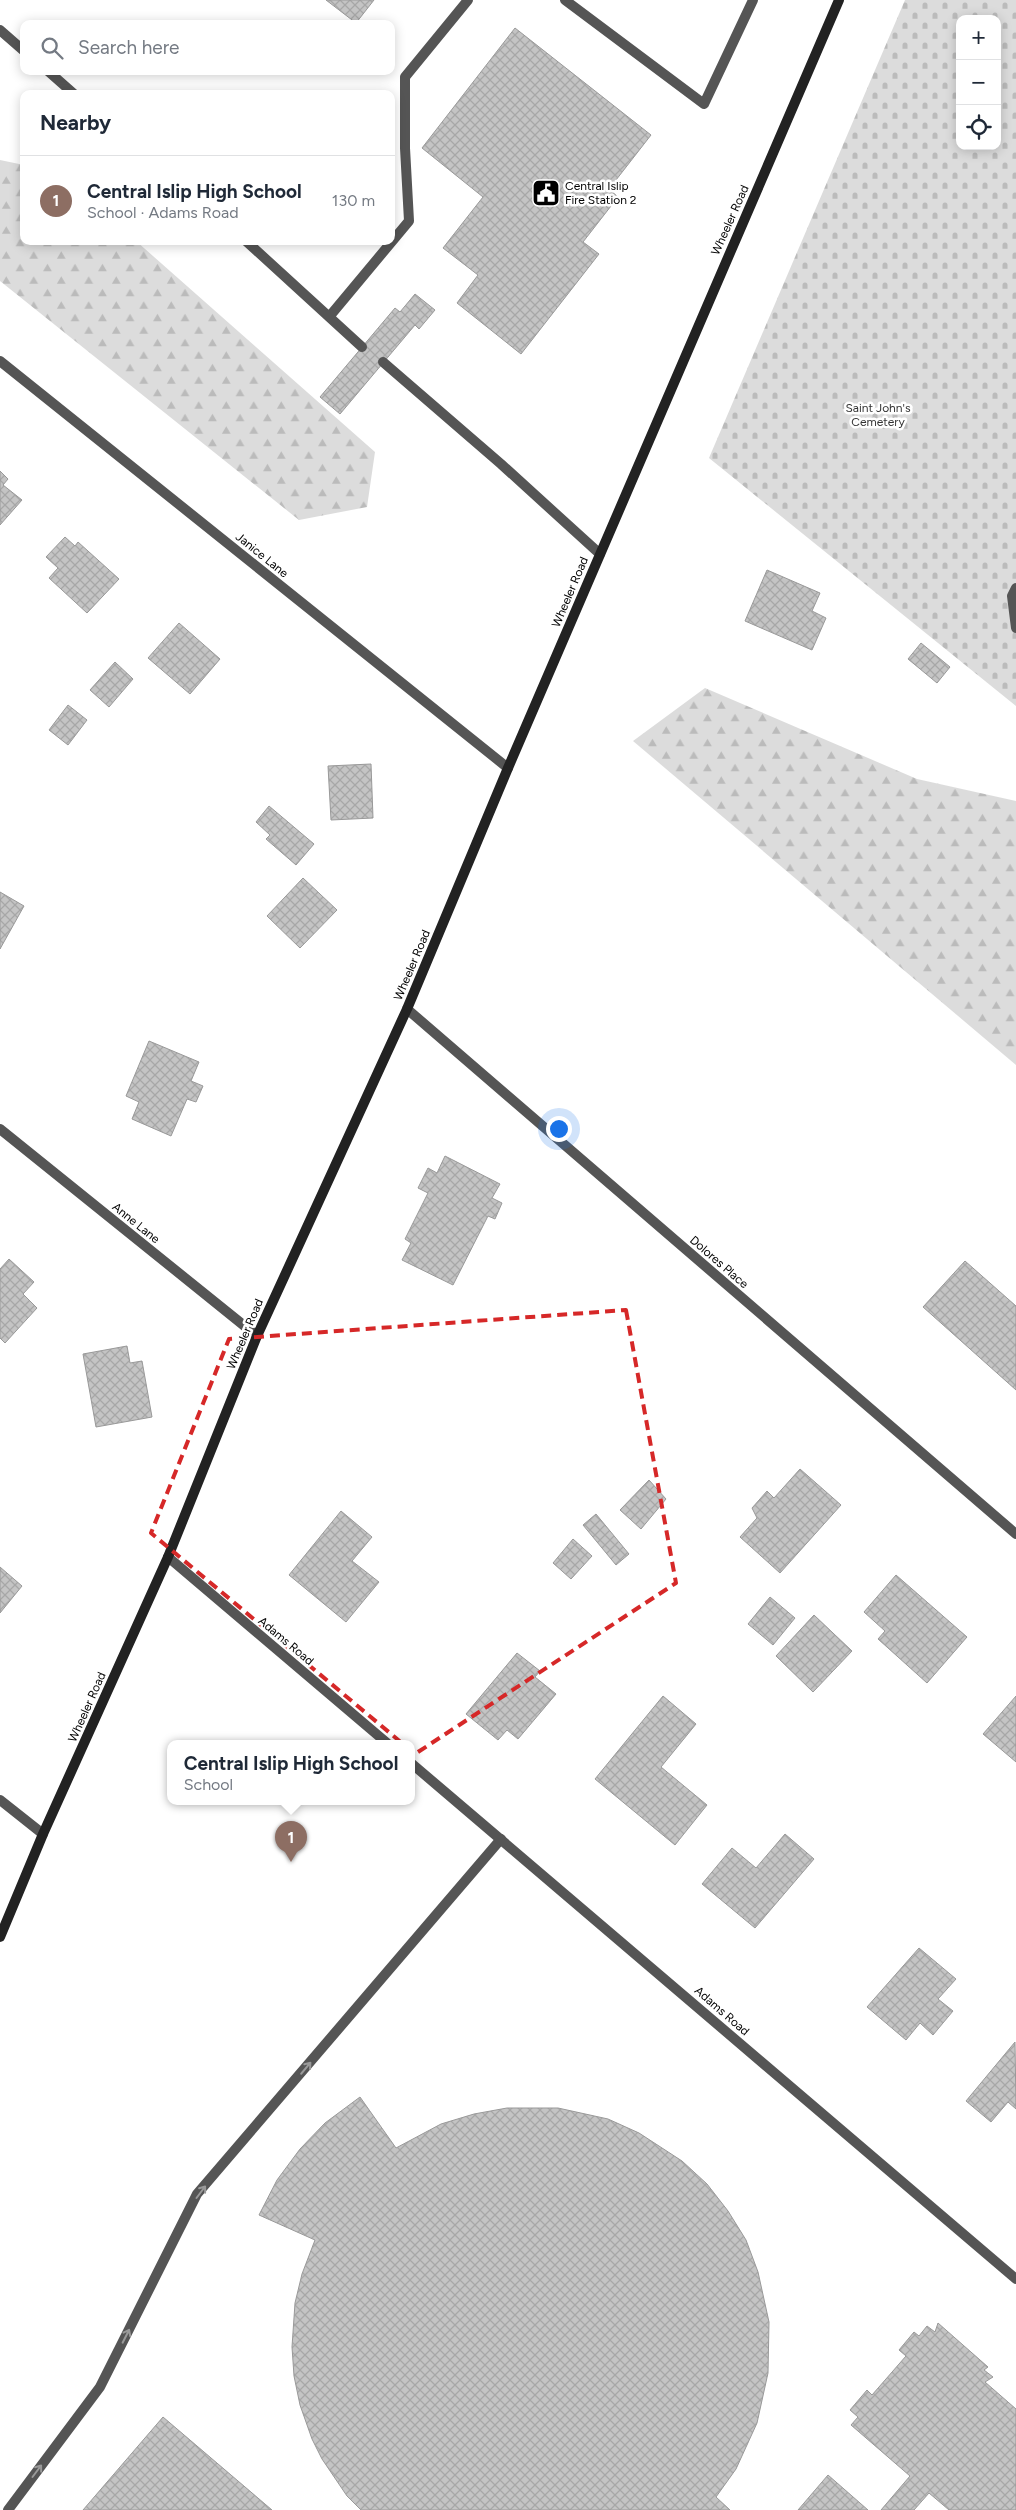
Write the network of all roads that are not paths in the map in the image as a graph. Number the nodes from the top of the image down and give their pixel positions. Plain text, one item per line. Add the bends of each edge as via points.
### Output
1 (468, 0) edge
2 (565, 0) edge
3 (753, 0) edge
4 (839, 0) edge
5 (0, 30) edge
6 (20, 48) edge
7 (53, 75) edge
8 (69, 90) edge
9 (395, 238) edge
10 (250, 245) edge
11 (389, 245) edge
12 (330, 317) junction
13 (362, 347) dead end
14 (0, 361) edge
15 (383, 362) dead end
16 (600, 554) junction
17 (1016, 588) edge
18 (1016, 628) edge
19 (508, 768) junction
20 (407, 1009) junction
21 (0, 1129) edge
22 (257, 1336) junction
23 (1016, 1534) edge
24 (168, 1557) junction
25 (383, 1740) edge
26 (415, 1766) edge
27 (0, 1800) edge
28 (43, 1834) junction
29 (501, 1839) junction
30 (0, 1937) edge
31 (1016, 2279) edge
32 (8, 2510) edge

1 - 9 street via 405,77 409,221
2 - 3 street via 704,104
4 - 16 main road, Wheeler Road
5 - 6 street
7 - 8 street
10 - 12 street
11 - 12 street
12 - 13 street
14 - 19 street, Janice Lane
15 - 16 street
16 - 19 main road, Wheeler Road
17 - 18 street via 1012,596
19 - 20 main road, Wheeler Road
20 - 22 main road, Wheeler Road
20 - 23 street, Dolores Place
21 - 22 street, Anne Lane
22 - 24 main road, Wheeler Road
24 - 25 street, Adams Road
24 - 28 main road, Wheeler Road
26 - 29 street, Adams Road
27 - 28 street
28 - 30 main road, Wheeler Road
29 - 31 street, Adams Road
32 -> 29 street via 100,2388 197,2194

